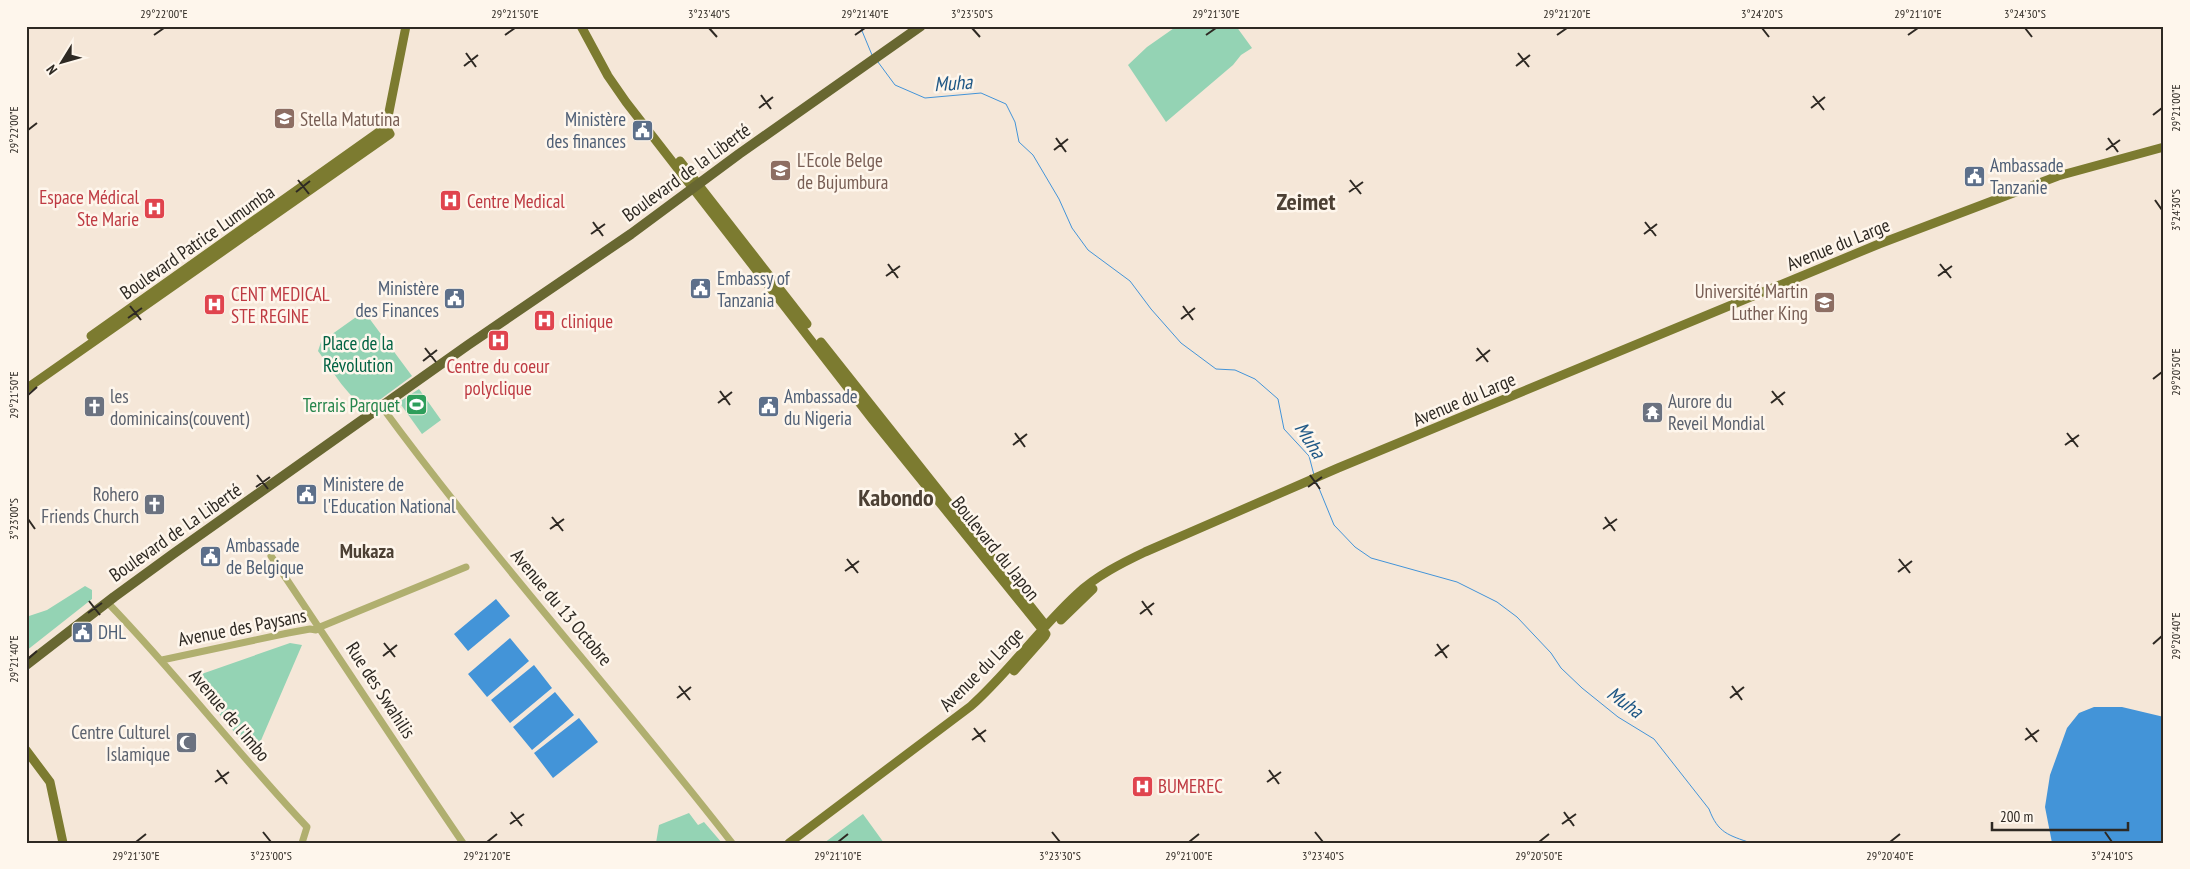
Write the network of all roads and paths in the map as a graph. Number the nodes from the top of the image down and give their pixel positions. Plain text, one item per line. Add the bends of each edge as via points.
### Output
1 (406, 26) edge
2 (580, 26) edge
3 (586, 26) edge
4 (922, 26) edge
5 (622, 91) junction
6 (388, 130) junction
7 (2164, 147) edge
8 (696, 186) junction
9 (568, 277) joint
10 (26, 382) edge
11 (26, 389) edge
12 (382, 408) junction
13 (271, 556) dead end
14 (466, 568) dead end
15 (107, 602) junction
16 (320, 627) junction
17 (1046, 630) junction
18 (162, 660) junction
19 (26, 665) edge
20 (26, 750) edge
21 (719, 824) junction
22 (64, 843) edge
23 (302, 843) edge
24 (463, 843) edge
25 (732, 843) edge
26 (738, 843) edge
27 (789, 843) edge
28 (798, 843) edge

1 - 6 main road
2 - 5 main road, Boulevard du Japon via 602,67
3 - 5 main road, Boulevard du Japon
4 - 8 highway, Boulevard de la Liberté
5 - 8 main road, Boulevard du Japon
6 - 10 main road, Boulevard Patrice Lumumba
6 - 11 main road, Boulevard Patrice Lumumba
7 - 17 main road, Avenue du Large via 2058,176 1879,244 1365,458 1119,571 1088,592
8 - 9 highway, Boulevard de la Liberté
8 - 17 main road, Boulevard du Japon
9 - 12 highway, Boulevard de La Liberté
12 - 15 highway, Boulevard de La Liberté
12 - 21 street, Avenue du 13 Octobre via 496,553
13 - 16 street, Rue des Swahilis
14 - 16 street, Avenue des Paysans
15 - 18 street, Avenue de l'Imbo
15 - 19 highway, Boulevard de La Liberté
16 - 18 street, Avenue des Paysans
16 - 24 street, Rue des Swahilis
17 - 27 main road, Avenue du Large via 963,712
17 - 28 main road, Avenue du Large via 996,691 974,711
18 - 23 street, Avenue de l'Imbo via 306,827
20 - 22 main road via 50,782
21 - 25 street
21 - 26 street

